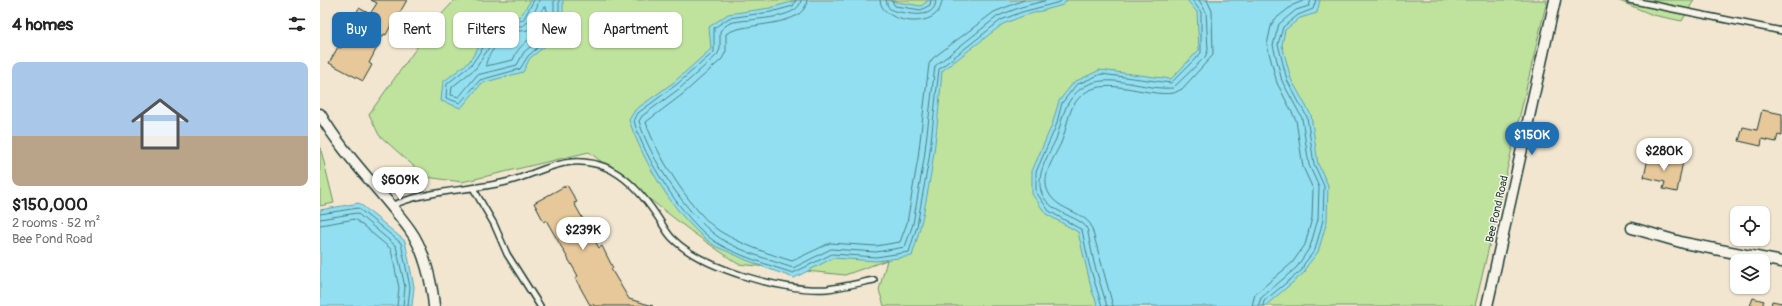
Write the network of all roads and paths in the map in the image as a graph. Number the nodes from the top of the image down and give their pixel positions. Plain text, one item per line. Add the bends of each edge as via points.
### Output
1 (1555, 0) edge
2 (1629, 0) edge
3 (1782, 31) edge
4 (320, 114) edge
5 (473, 188) junction
6 (390, 207) junction
7 (1632, 228) dead end
8 (1782, 262) edge
9 (874, 280) dead end
10 (434, 306) edge
11 (540, 306) edge
12 (1486, 306) edge

1 - 12 street, Bee Pond Road
2 - 3 lane
4 - 6 street via 337,140
5 - 6 lane via 408,198
5 - 9 lane via 507,182 556,164 574,161 595,164 612,170 631,184 648,202 672,238 710,264 740,275 802,288 827,289
5 - 11 lane via 494,224 507,254
6 - 10 street via 411,231 424,261
7 - 8 street via 1684,243

